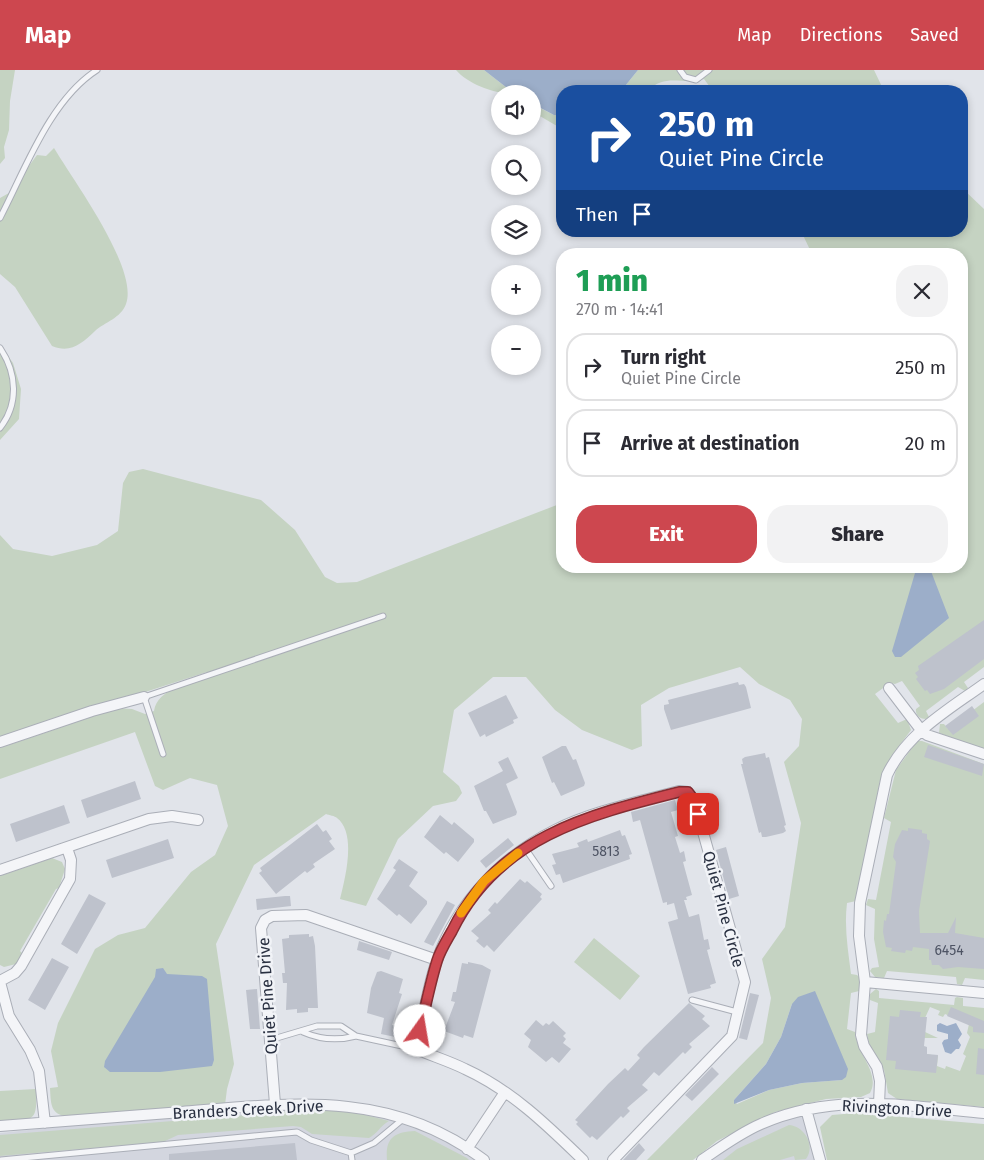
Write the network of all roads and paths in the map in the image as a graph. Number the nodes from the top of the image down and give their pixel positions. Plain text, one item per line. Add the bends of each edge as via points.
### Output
1 (97, 70) edge
2 (680, 70) edge
3 (709, 70) edge
4 (2, 211) edge
5 (0, 218) edge
6 (0, 348) edge
7 (0, 428) edge
8 (383, 616) dead end
9 (984, 684) edge
10 (889, 688) dead end
11 (144, 697) junction
12 (921, 730) junction
13 (0, 742) edge
14 (164, 754) dead end
15 (984, 754) edge
16 (198, 820) dead end
17 (67, 848) junction
18 (525, 848) junction
19 (0, 870) edge
20 (552, 886) dead end
21 (437, 960) junction
22 (0, 981) edge
23 (865, 982) junction
24 (984, 993) edge
25 (692, 1000) dead end
26 (738, 1012) junction
27 (303, 1032) junction
28 (356, 1036) junction
29 (270, 1040) junction
30 (416, 1049) junction
31 (505, 1092) junction
32 (275, 1104) junction
33 (879, 1104) junction
34 (806, 1109) junction
35 (984, 1113) edge
36 (404, 1118) junction
37 (45, 1123) junction
38 (0, 1126) edge
39 (467, 1149) junction
40 (351, 1153) junction
41 (1, 1160) edge
42 (352, 1160) edge
43 (484, 1160) edge
44 (583, 1160) edge
45 (613, 1160) edge
46 (703, 1160) edge
47 (820, 1160) edge

1 - 4 lane via 74,89 55,112
2 - 3 lane via 685,77 696,80
4 - 5 lane
6 - 7 lane via 9,365 14,388 10,414
8 - 11 lane
9 - 12 street
10 - 12 street
11 - 13 street
11 - 14 lane
12 - 15 street
12 - 23 street via 896,758 888,775 860,903
16 - 17 street via 172,816 149,819
17 - 19 street
17 - 22 street via 71,870 66,886 21,966
18 - 20 lane
18 - 21 street, Quiet Pine Circle via 484,881 456,923
18 - 26 street, Quiet Pine Circle via 554,830 581,819 688,792 694,800 744,982
21 - 29 street, Quiet Pine Drive via 306,915 268,918 261,928
21 - 30 street, Quiet Pine Circle
22 - 37 street via 9,1016 39,1070
23 - 24 street
23 - 33 street via 861,1035 880,1081
25 - 26 lane
26 - 45 street, Quiet Pine Circle via 732,1036
27 - 28 lane via 319,1039 342,1040
27 - 28 lane via 317,1026 341,1026
27 - 29 lane
28 - 30 lane
29 - 32 street, Quiet Pine Drive
30 - 31 street via 466,1069
31 - 39 street
31 - 44 street via 542,1120
32 - 36 street, Branders Creek Drive via 339,1105
32 - 37 street, Branders Creek Drive
33 - 34 street, Rivington Drive via 850,1103
33 - 35 street, Rivington Drive
34 - 46 street, Rivington Drive via 761,1124
34 - 47 street
36 - 39 street, Branders Creek Drive
36 - 40 lane via 374,1143
37 - 38 street, Branders Creek Drive
39 - 43 street, Branders Creek Drive
40 - 41 lane via 296,1132
40 - 42 lane

